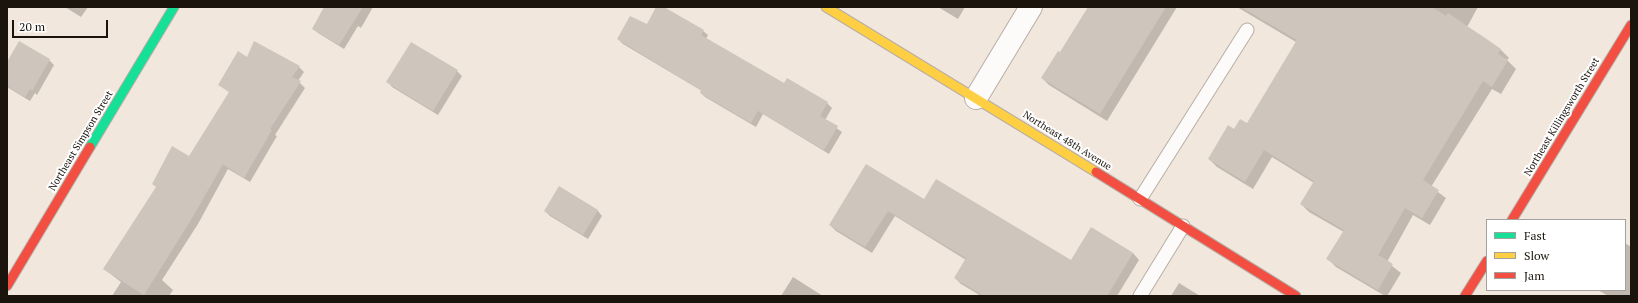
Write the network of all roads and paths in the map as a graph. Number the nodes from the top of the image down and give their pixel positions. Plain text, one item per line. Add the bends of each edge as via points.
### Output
1 (174, 7) edge
2 (826, 7) edge
3 (1031, 7) edge
4 (1631, 25) edge
5 (1247, 30) dead end
6 (976, 98) junction
7 (1140, 199) junction
8 (1513, 219) edge
9 (1183, 226) junction
10 (1486, 262) edge
11 (7, 286) edge
12 (1140, 296) edge
13 (1296, 296) edge
14 (1465, 296) edge

1 - 11 street, Northeast Simpson Street
2 - 6 street, Northeast 48th Avenue
3 - 6 street
4 - 8 street, Northeast Killingsworth Street
5 - 7 lane
6 - 7 street, Northeast 48th Avenue
7 - 9 street, Northeast 48th Avenue
9 - 12 lane
9 - 13 street, Northeast 48th Avenue
10 - 14 street

